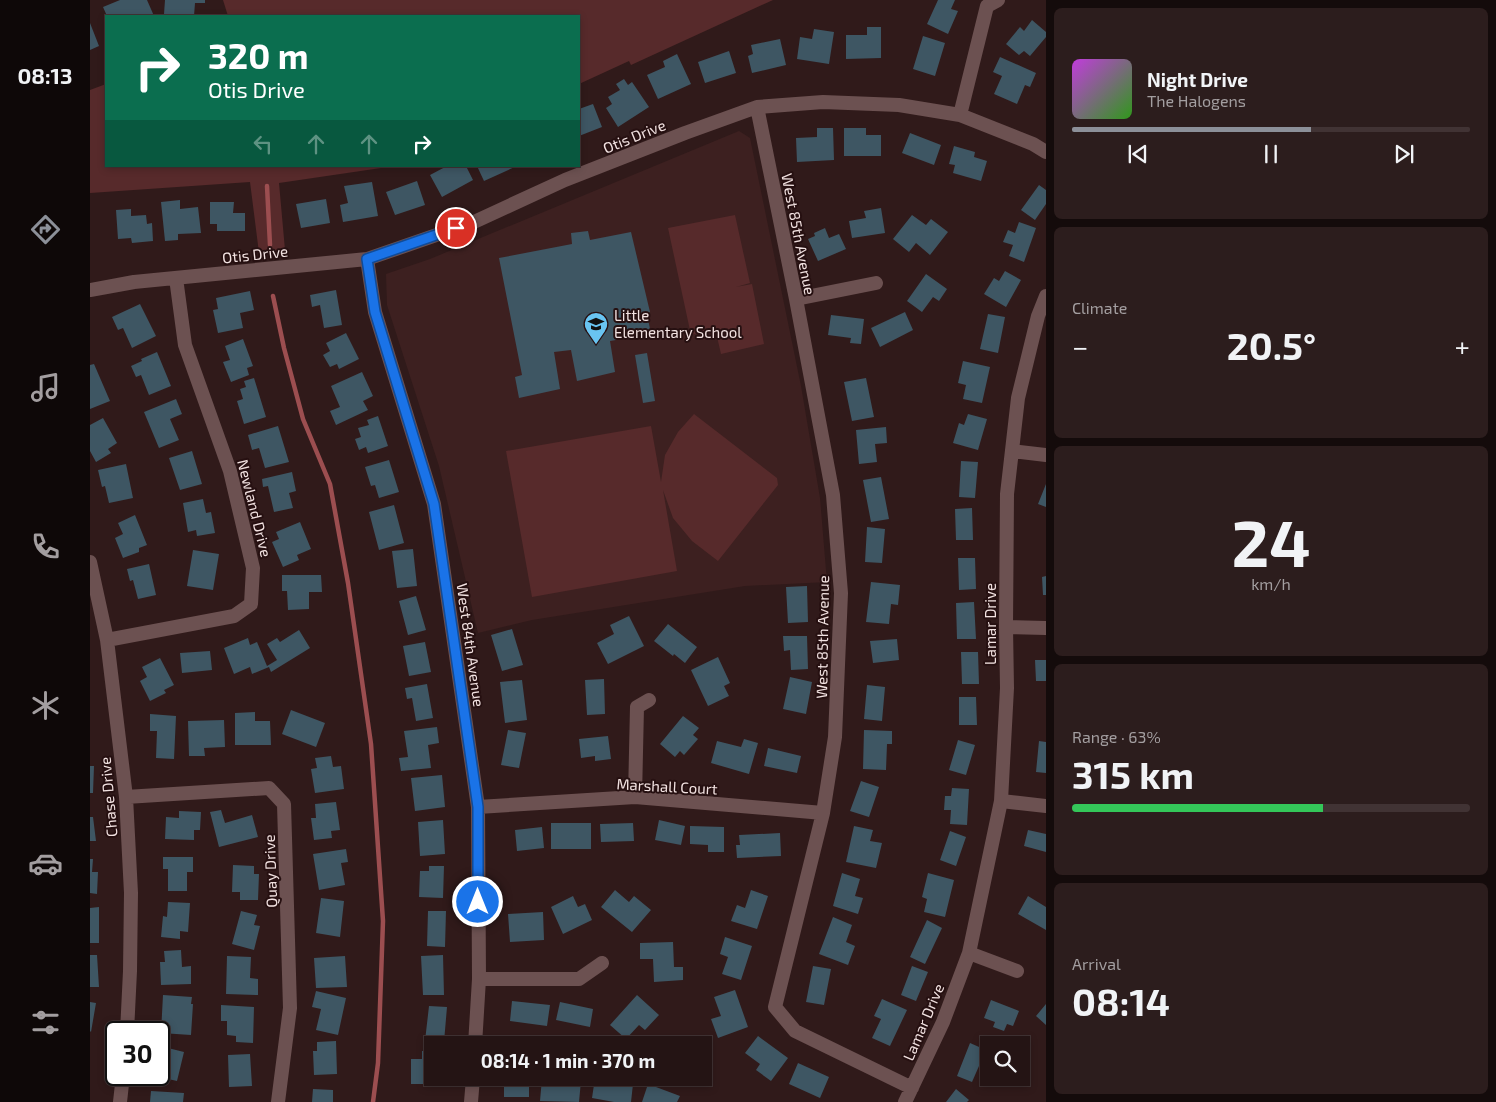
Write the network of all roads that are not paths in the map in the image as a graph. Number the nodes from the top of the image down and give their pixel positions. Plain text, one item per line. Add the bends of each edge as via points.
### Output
1 (998, 0) edge
2 (757, 107) junction
3 (960, 115) junction
4 (1046, 152) edge
5 (367, 259) junction
6 (176, 278) junction
7 (876, 283) dead end
8 (90, 290) edge
9 (1046, 296) edge
10 (796, 299) junction
11 (1012, 451) junction
12 (1046, 455) edge
13 (90, 562) edge
14 (1006, 627) junction
15 (1046, 628) edge
16 (107, 640) junction
17 (649, 700) dead end
18 (126, 797) junction
19 (635, 797) junction
20 (1001, 801) junction
21 (1046, 806) edge
22 (478, 807) junction
23 (824, 813) junction
24 (969, 953) junction
25 (602, 963) dead end
26 (1017, 971) dead end
27 (479, 979) junction
28 (128, 1021) edge
29 (476, 1036) edge
30 (122, 1086) edge
31 (472, 1086) edge
32 (912, 1088) junction
33 (120, 1102) edge
34 (278, 1102) edge
35 (471, 1102) edge
36 (906, 1102) edge

1 - 3 street via 986,6
2 - 3 street, Otis Drive via 823,102 899,105
2 - 5 street, Otis Drive via 565,180 474,222
2 - 10 street, West 85th Avenue
3 - 4 street, Otis Drive
5 - 6 street, Otis Drive
5 - 22 street, West 84th Avenue via 375,312 434,504
6 - 8 street, Otis Drive
6 - 16 street, Newland Drive via 185,345 230,471 253,568 251,604 234,616
7 - 10 street
9 - 11 street, Lamar Drive via 1018,398
10 - 23 street, West 85th Avenue via 833,495 841,593 835,737
11 - 12 street
11 - 14 street, Lamar Drive via 1007,494
13 - 16 street, Chase Drive
14 - 15 street
14 - 20 street, Lamar Drive via 1007,688
16 - 18 street, Chase Drive
17 - 19 street via 637,707
18 - 28 street, Chase Drive via 131,893
18 - 34 street, Quay Drive via 269,788 284,804 290,1008
19 - 22 street, Marshall Court
19 - 23 street, Marshall Court
20 - 21 street
20 - 24 street, Lamar Drive
22 - 27 street, West 84th Avenue
23 - 32 street, West 85th Avenue via 775,1008 795,1031
24 - 26 street
24 - 32 street, Lamar Drive via 943,1022
25 - 27 street via 579,979
27 - 29 street, West 84th Avenue
30 - 33 street
31 - 35 street
32 - 36 street, Lamar Drive

